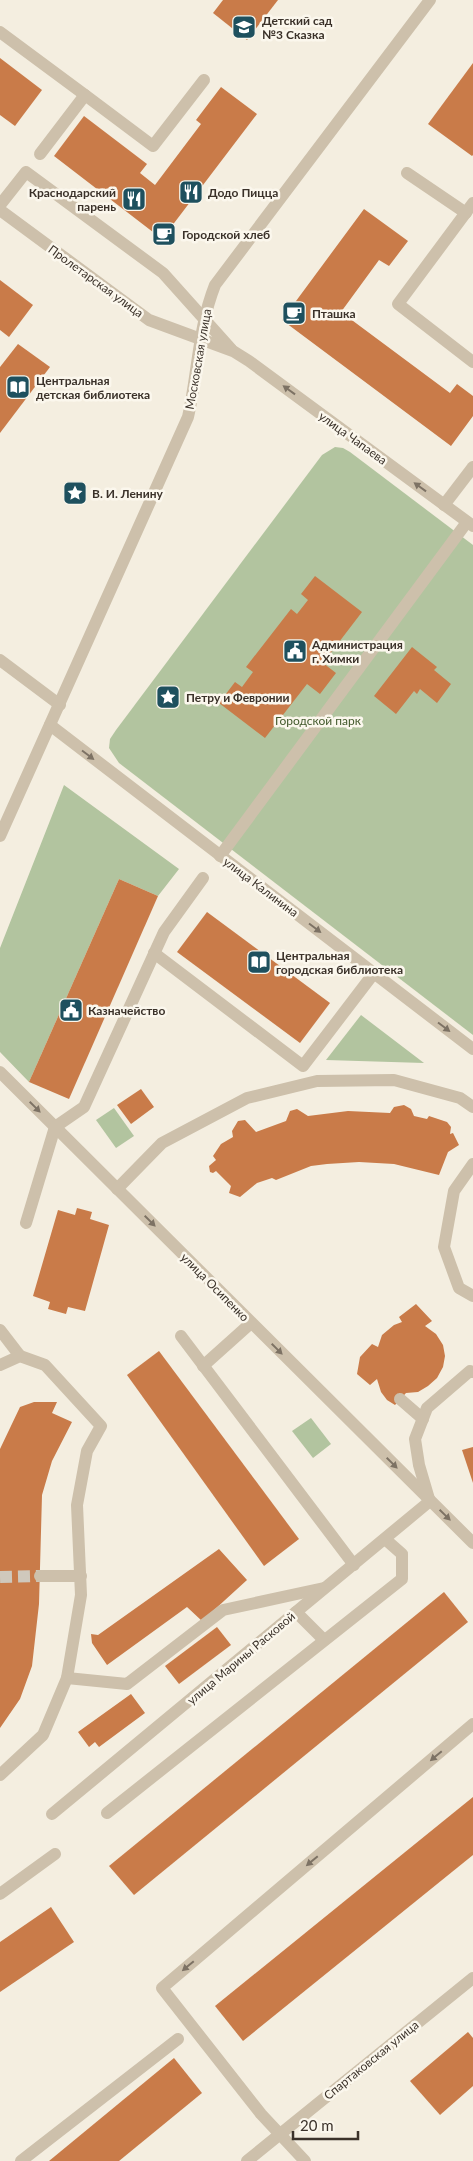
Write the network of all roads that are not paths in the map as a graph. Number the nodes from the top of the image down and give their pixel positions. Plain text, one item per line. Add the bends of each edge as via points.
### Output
1 (430, 0) edge
2 (0, 32) edge
3 (204, 80) dead end
4 (85, 95) junction
5 (40, 154) dead end
6 (407, 173) dead end
7 (0, 205) edge
8 (469, 208) edge
9 (0, 210) edge
10 (204, 319) junction
11 (199, 338) junction
12 (233, 351) junction
13 (473, 362) edge
14 (473, 467) edge
15 (444, 505) junction
16 (470, 524) edge
17 (0, 660) edge
18 (60, 705) junction
19 (50, 725) junction
20 (0, 836) edge
21 (220, 856) junction
22 (203, 878) dead end
23 (154, 953) junction
24 (374, 973) junction
25 (473, 1049) edge
26 (0, 1072) edge
27 (473, 1107) edge
28 (55, 1127) junction
29 (473, 1164) edge
30 (117, 1189) junction
31 (26, 1223) dead end
32 (473, 1296) edge
33 (251, 1323) junction
34 (0, 1330) edge
35 (181, 1336) dead end
36 (20, 1356) junction
37 (0, 1365) edge
38 (203, 1366) junction
39 (473, 1372) edge
40 (400, 1399) dead end
41 (423, 1419) junction
42 (430, 1501) junction
43 (385, 1539) junction
44 (473, 1543) edge
45 (354, 1565) junction
46 (40, 1576) tunnel mouth
47 (81, 1576) junction
48 (327, 1587) junction
49 (296, 1612) junction
50 (324, 1640) junction
51 (67, 1678) junction
52 (473, 1724) edge
53 (0, 1775) edge
54 (107, 1813) dead end
55 (52, 1814) dead end
56 (55, 1854) dead end
57 (0, 1894) edge
58 (471, 1984) edge
59 (178, 2038) dead end
60 (280, 2134) junction
61 (21, 2161) edge
62 (247, 2161) edge
63 (306, 2161) edge

1 - 10 street, Московская улица via 215,285
2 - 4 street
3 - 4 street via 153,146
4 - 5 street
6 - 8 street
7 - 10 street, улица Чапаева via 26,172 163,272
8 - 13 street via 398,304
9 - 11 street, Пролетарская улица via 149,320
10 - 11 street, Московская улица
10 - 12 street, улица Чапаева
11 - 12 street, улица Чапаева
11 - 18 street, Московская улица via 188,417
15 -> 12 street, улица Чапаева
14 - 15 street
15 - 16 street, улица Чапаева
16 - 21 street
17 - 18 street
18 - 19 street, Московская улица
19 - 20 street
19 -> 21 street, улица Калинина
21 -> 24 street, улица Калинина
22 - 23 street via 164,932
23 - 24 street via 303,1066
23 - 28 street via 84,1106
24 -> 25 street, улица Калинина
26 -> 28 street, улица Осипенко
27 - 30 street via 460,1098 394,1080 318,1081 247,1098 162,1143
28 - 30 street, улица Осипенко
28 - 31 street
29 - 32 street via 454,1190 444,1248 459,1288
30 -> 33 street, улица Осипенко
33 - 38 street
33 -> 42 street, улица Осипенко
34 - 36 street
35 - 38 street
36 - 37 street
36 - 47 street via 45,1365 101,1426 86,1451 77,1505
38 - 45 street
39 - 41 street via 470,1371 427,1408
40 - 41 street
41 - 42 street via 415,1439
42 - 43 street, улица Марины Расковой
42 -> 44 street, улица Осипенко
43 - 45 street, улица Марины Расковой
43 - 50 street via 402,1554 402,1579
45 - 48 street, улица Марины Расковой
46 - 47 street
47 - 51 street via 82,1594
48 - 49 street, улица Марины Расковой
48 - 51 street via 223,1610 127,1684
49 - 50 street
49 - 55 street, улица Марины Расковой
50 - 54 street
51 - 53 street via 43,1735
52 -> 60 street via 162,1988
56 - 57 street
58 - 60 street, Спартаковская улица
59 - 61 street
60 - 62 street, Спартаковская улица
60 - 63 street

